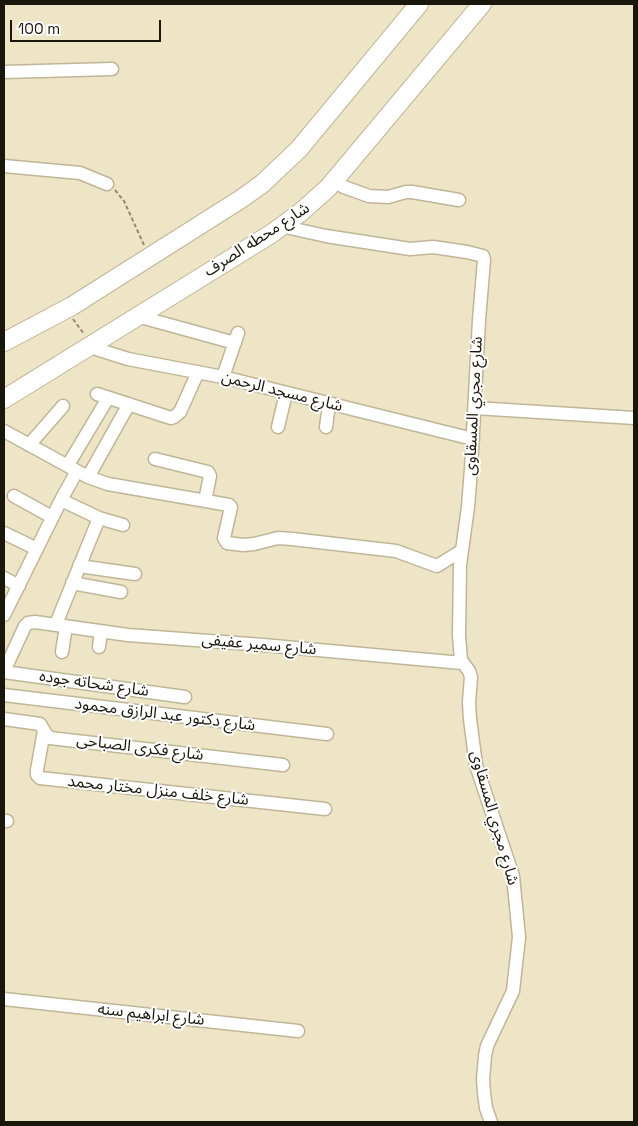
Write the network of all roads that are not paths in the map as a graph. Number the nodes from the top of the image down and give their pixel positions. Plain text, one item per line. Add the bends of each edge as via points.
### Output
1 (419, 4) edge
2 (482, 4) edge
3 (112, 69) dead end
4 (4, 72) edge
5 (4, 166) edge
6 (334, 181) junction
7 (107, 184) road end
8 (459, 200) dead end
9 (281, 226) junction
10 (137, 316) junction
11 (4, 342) edge
12 (88, 343) junction
13 (198, 372) junction
14 (224, 377) junction
15 (286, 393) junction
16 (4, 399) edge
17 (129, 404) junction
18 (329, 404) junction
19 (63, 406) dead end
20 (475, 408) junction
21 (634, 418) edge
22 (278, 427) dead end
23 (326, 427) dead end
24 (4, 431) edge
25 (473, 439) junction
26 (29, 445) junction
27 (155, 459) dead end
28 (78, 471) junction
29 (14, 496) dead end
30 (61, 500) junction
31 (205, 501) junction
32 (52, 517) junction
33 (99, 518) junction
34 (123, 525) dead end
35 (4, 534) edge
36 (37, 549) junction
37 (461, 551) junction
38 (79, 566) junction
39 (135, 574) dead end
40 (4, 578) edge
41 (72, 583) junction
42 (19, 586) junction
43 (121, 592) dead end
44 (5, 610) edge
45 (61, 625) junction
46 (101, 632) junction
47 (99, 647) dead end
48 (62, 652) dead end
49 (462, 663) junction
50 (4, 668) edge
51 (4, 694) edge
52 (185, 697) dead end
53 (4, 719) edge
54 (44, 731) junction
55 (327, 734) dead end
56 (283, 765) dead end
57 (325, 809) dead end
58 (4, 999) edge
59 (298, 1031) dead end
60 (491, 1122) edge

1 - 11 street via 280,168 241,199 67,309
2 - 6 street, شارع محطه الصرف
3 - 4 street
5 - 7 street via 80,173
6 - 8 street via 369,196 388,197 412,192
6 - 9 street, شارع محطه الصرف via 315,201
9 - 10 street, شارع محطه الصرف
9 - 20 street, شارع مجري المسقاوى via 410,249 433,246 482,256 484,271
10 - 12 street, شارع محطه الصرف
10 - 14 street via 236,338
12 - 13 street, شارع مسجد الرحمن via 128,359
12 - 16 street, شارع محطه الصرف
13 - 14 street, شارع مسجد الرحمن
13 - 17 street via 180,412 174,417
14 - 15 street, شارع مسجد الرحمن
15 - 18 street, شارع مسجد الرحمن
15 - 22 street
17 - 28 street
17 - 28 street via 102,396
18 - 23 street
18 - 25 street, شارع مسجد الرحمن
19 - 26 street
20 - 21 street
20 - 25 street, شارع مجري المسقاوى
24 - 26 street
25 - 37 street, شارع مجري المسقاوى
26 - 28 street
27 - 31 street via 208,472
28 - 30 street
28 - 31 street via 117,486
29 - 32 street
30 - 32 street
30 - 33 street
31 - 37 street via 232,507 224,538 227,543 243,545 278,538 292,539 396,552 437,566
32 - 36 street
33 - 34 street
33 - 38 street
35 - 36 street
36 - 42 street
37 - 49 street, شارع مجري المسقاوى via 459,636
38 - 39 street
38 - 41 street
40 - 42 street
41 - 43 street
41 - 45 street
42 - 44 street
45 - 46 street, شارع سمير عفيفى
45 - 48 street
45 - 50 street, شارع سمير عفيفى via 28,623
46 - 47 street
46 - 49 street, شارع سمير عفيفى
49 - 60 street, شارع مجري المسقاوى via 471,677 469,702 476,764 513,876 517,903 519,938 515,983 487,1046 483,1068 486,1108
50 - 52 street, شارع شحاته جوده
51 - 55 street, شارع دكتور عبد الرازق محمود
53 - 54 street, شارع فكرى الصباحى via 40,724
54 - 56 street, شارع فكرى الصباحى via 50,738
54 - 57 street, شارع خلف منزل مختار محمد via 37,770 40,778
58 - 59 street, شارع ابراهيم سنه

